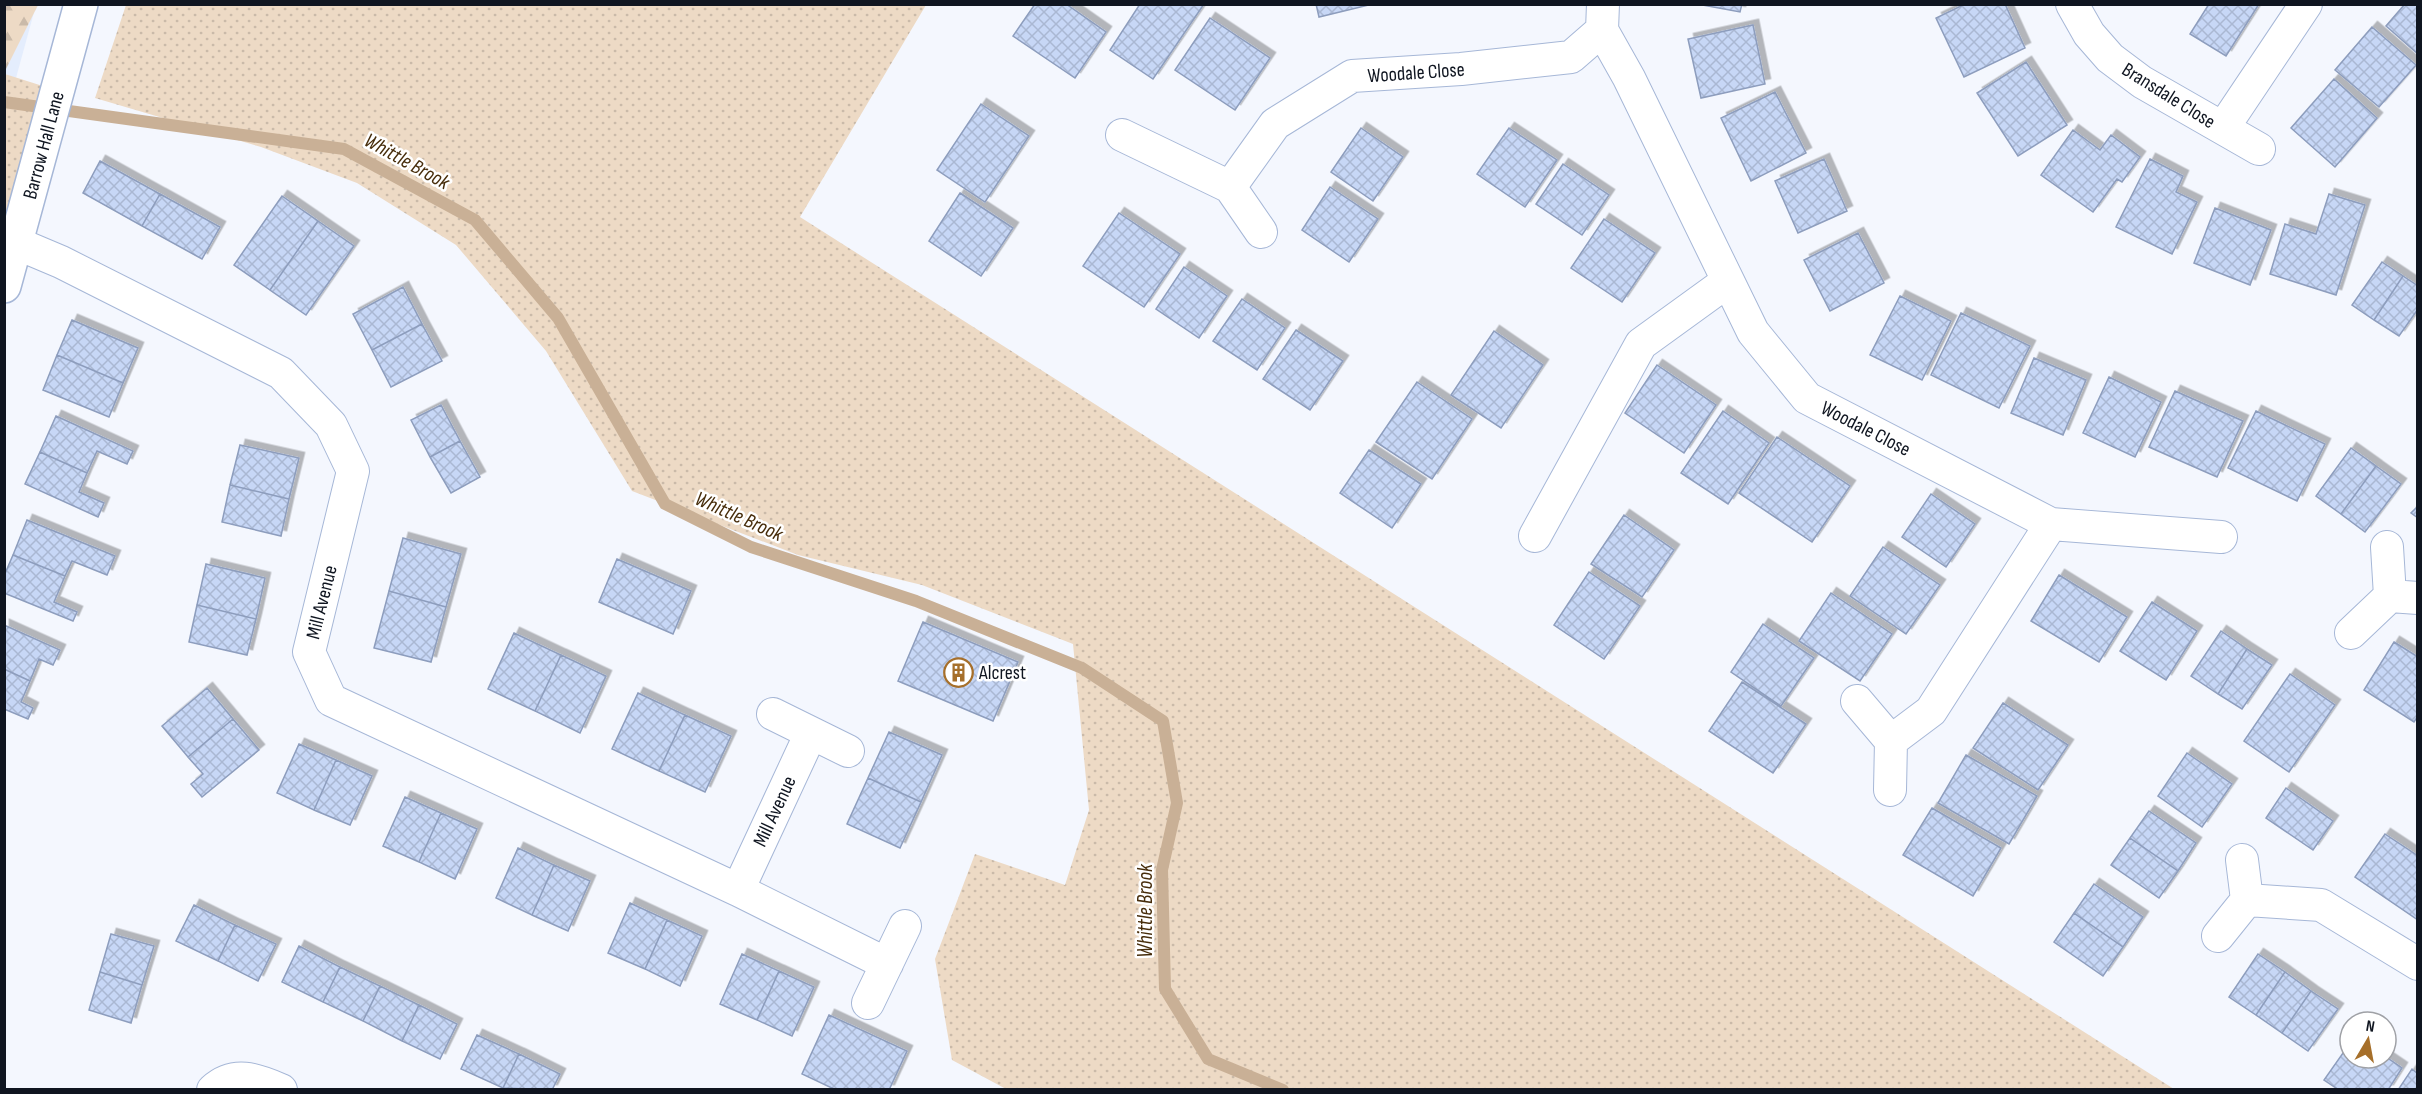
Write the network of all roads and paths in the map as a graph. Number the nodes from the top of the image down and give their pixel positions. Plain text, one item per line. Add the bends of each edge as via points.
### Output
1 (81, 4) edge
2 (2072, 4) edge
3 (2306, 4) edge
4 (1603, 17) edge
5 (2223, 128) junction
6 (1122, 135) dead end
7 (2259, 149) dead end
8 (1230, 187) junction
9 (1261, 232) dead end
10 (16, 243) junction
11 (1728, 281) junction
12 (4, 286) edge
13 (2051, 524) junction
14 (1535, 537) dead end
15 (2221, 537) dead end
16 (2387, 547) dead end
17 (2404, 597) edge
18 (2351, 633) dead end
19 (1857, 701) dead end
20 (773, 714) dead end
21 (811, 733) junction
22 (1891, 741) junction
23 (848, 751) dead end
24 (1890, 790) dead end
25 (2242, 860) dead end
26 (738, 890) junction
27 (2247, 900) junction
28 (905, 926) dead end
29 (2218, 936) dead end
30 (887, 964) junction
31 (2418, 964) edge
32 (868, 1003) dead end
33 (213, 1089) edge
34 (281, 1089) edge

1 - 10 street, Barrow Hall Lane
2 - 5 street, Bransdale Close via 2110,58 2142,82
3 - 5 street, Bransdale Close
4 - 8 street, Woodale Close via 1571,57 1352,76 1275,124
4 - 11 street, Woodale Close
5 - 7 street, Bransdale Close
6 - 8 street
8 - 9 street
10 - 12 street, Barrow Hall Lane
10 - 26 street, Mill Avenue via 281,373 331,425 353,471 309,652 331,700
11 - 13 street, Woodale Close via 1753,332 1807,398
11 - 14 street via 1641,344
13 - 15 street, Woodale Close
13 - 22 street via 1931,711
16 - 17 street
17 - 18 street
19 - 22 street
20 - 21 street
21 - 23 street
21 - 26 street, Mill Avenue
22 - 24 street
25 - 27 street
26 - 30 street, Mill Avenue
27 - 29 street
27 - 31 street via 2321,905
28 - 30 street
30 - 32 street
33 - 34 street via 237,1076

